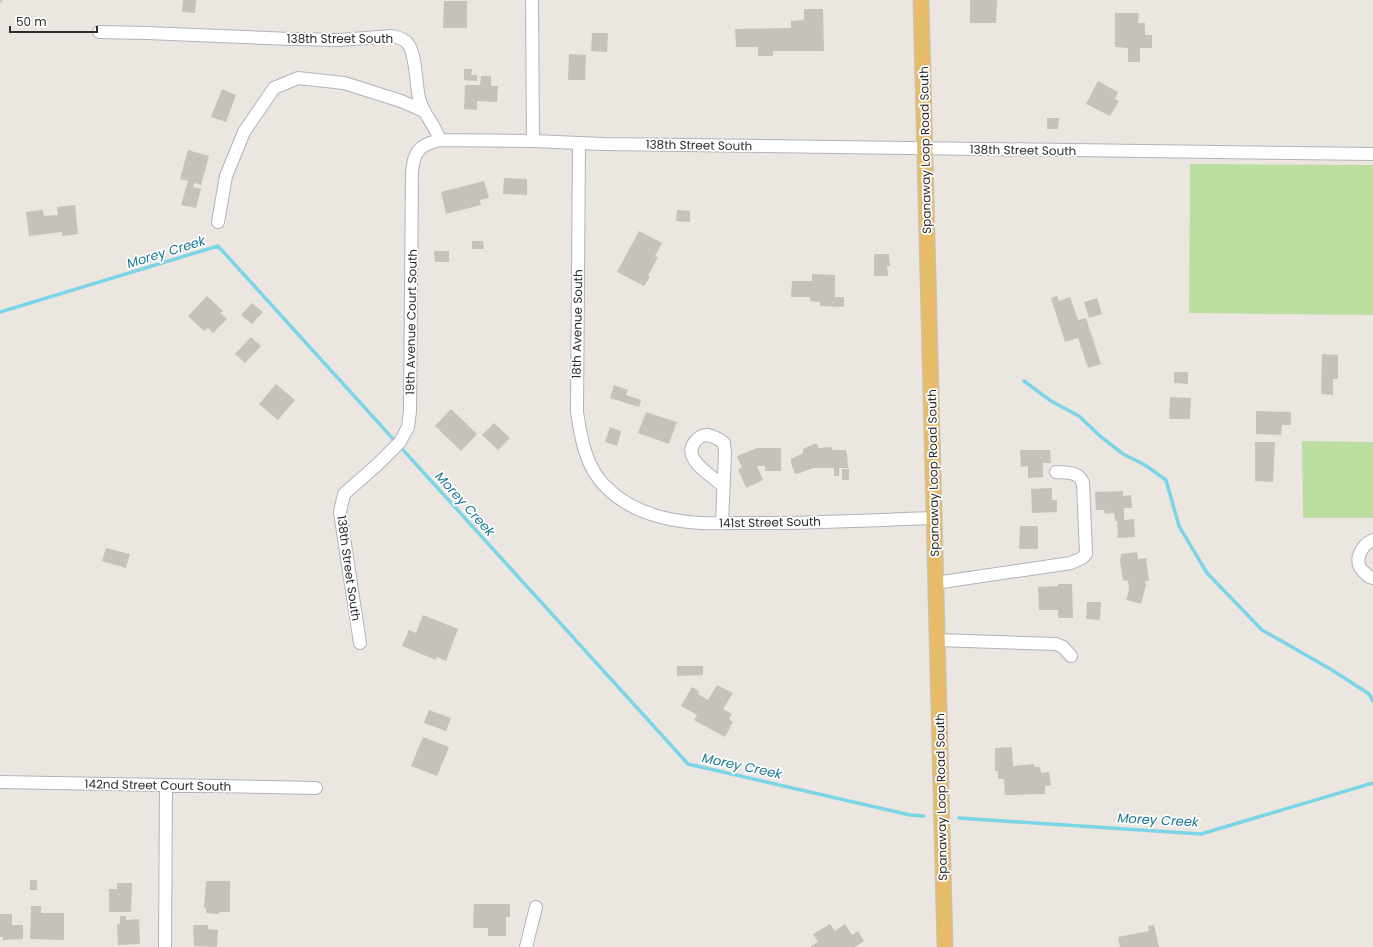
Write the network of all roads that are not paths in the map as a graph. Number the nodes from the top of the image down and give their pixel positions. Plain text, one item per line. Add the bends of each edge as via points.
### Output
1 (532, 0) edge
2 (921, 0) edge
3 (99, 32) dead end
4 (424, 111) junction
5 (440, 140) junction
6 (533, 141) junction
7 (579, 144) junction
8 (925, 148) junction
9 (1373, 154) edge
10 (218, 222) dead end
11 (1056, 472) dead end
12 (723, 486) dead end
13 (344, 494) joint
14 (613, 494) joint
15 (934, 518) junction
16 (722, 523) junction
17 (1373, 540) edge
18 (1373, 578) edge
19 (936, 583) junction
20 (937, 640) junction
21 (360, 643) dead end
22 (1071, 656) dead end
23 (0, 782) edge
24 (166, 785) junction
25 (316, 788) dead end
26 (536, 907) dead end
27 (164, 947) edge
28 (526, 947) edge
29 (945, 947) edge

1 - 6 street
2 - 8 main road, Spanaway Loop Road South
3 - 4 street, 138th Street South via 339,40 392,36 408,42 413,54 419,97
4 - 5 street, 138th Street South
4 - 10 street via 344,83 298,78 274,88 244,132 226,176
5 - 6 street, 138th Street South
5 - 13 street, 19th Avenue Court South via 424,145 413,161 408,427 400,442
6 - 7 street, 138th Street South
7 - 8 street, 138th Street South
7 - 14 street, 18th Avenue South via 577,412 579,431 587,458 599,479
8 - 9 street, 138th Street South
8 - 15 main road, Spanaway Loop Road South
11 - 19 street via 1081,477 1086,554 1082,558 1071,563
12 - 16 street
13 - 21 street, 138th Street South via 340,512
14 - 16 street, 141st Street South via 641,511 662,517 697,523
15 - 16 street, 141st Street South
15 - 19 main road, Spanaway Loop Road South
17 - 18 street via 1366,543 1360,551 1358,562 1362,571
19 - 20 main road, Spanaway Loop Road South
20 - 22 street via 1056,644 1063,647
20 - 29 main road, Spanaway Loop Road South
23 - 24 street, 142nd Street Court South
24 - 25 street, 142nd Street Court South
24 - 27 street
26 - 28 street

